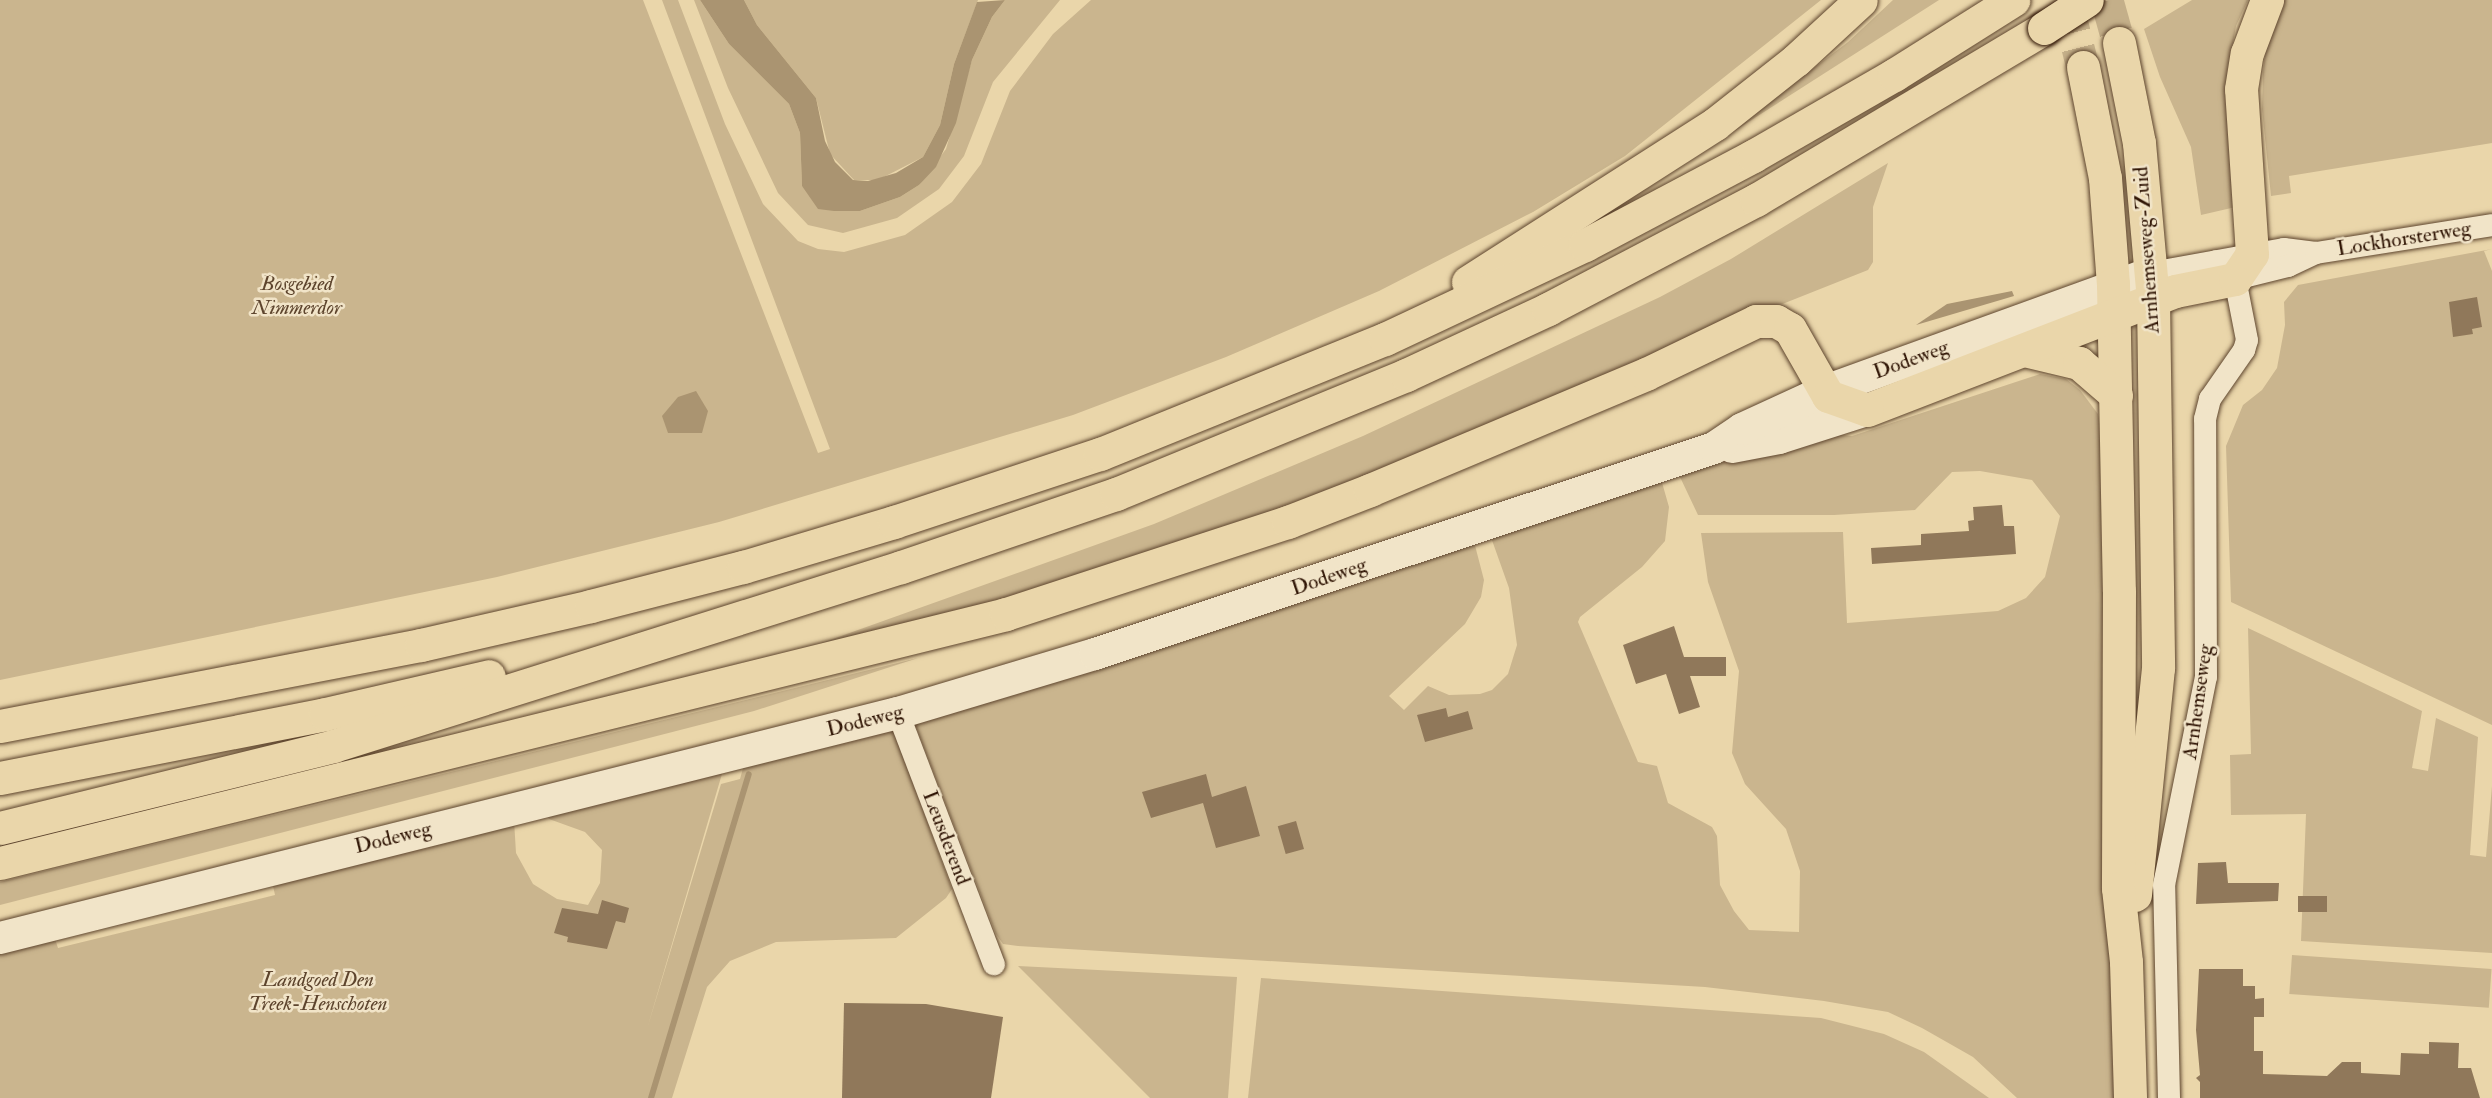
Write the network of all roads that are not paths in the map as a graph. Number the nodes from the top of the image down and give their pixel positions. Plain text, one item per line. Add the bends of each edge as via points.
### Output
1 (1861, 0) edge
2 (2013, 0) edge
3 (2087, 0) edge
4 (2267, 0) edge
5 (2119, 44) tunnel mouth
6 (2083, 67) tunnel mouth
7 (2492, 225) edge
8 (2316, 253) junction
9 (2235, 265) junction
10 (2152, 286) junction
11 (2114, 299) junction
12 (1384, 339) junction
13 (2024, 350) junction
14 (1825, 391) junction
15 (2116, 409) junction
16 (1867, 410) junction
17 (1714, 448) junction
18 (2156, 459) joint
19 (765, 608) junction
20 (897, 713) junction
21 (0, 726) edge
22 (0, 778) edge
23 (0, 828) edge
24 (0, 863) edge
25 (0, 938) edge
26 (2126, 962) junction
27 (994, 964) dead end
28 (2130, 1098) edge
29 (2169, 1098) edge

1 - 12 main road via 1796,60 1715,124 1517,249
2 - 12 main road via 1894,75 1753,156 1585,245
3 - 19 main road, bridge via 1908,113 1756,200 1548,309 1406,375 1116,494 901,567
4 - 9 main road via 2247,52 2241,89 2243,162
5 - 10 main road, Arnhemseweg-Zuid via 2139,143
6 - 11 main road, Arnhemseweg-Zuid via 2105,178
7 - 8 street, Lockhorsterweg
8 - 9 street, Lockhorsterweg via 2284,249
8 - 9 street, Lockhorsterweg via 2288,266
9 - 10 main road, Lockhorsterweg
9 - 29 street, Arnhemseweg via 2247,340 2210,399 2205,419 2206,677 2164,885
10 - 11 main road, Lockhorsterweg
10 - 18 main road, Arnhemseweg-Zuid
11 - 13 main road, Dodeweg
11 - 14 street, Dodeweg
11 - 15 main road, Arnhemseweg-Zuid
12 - 21 main road via 1100,454 742,567 421,645
13 - 15 main road via 2079,363
13 - 16 main road, Dodeweg
14 - 16 main road via 1833,399
14 - 17 street, Dodeweg via 1742,429
14 - 24 main road via 1790,329 1776,321 1756,321 1646,374 1360,494 1288,522 1006,614
15 - 26 main road, Arnhemseweg via 2118,888
16 - 17 street, Dodeweg via 1779,438
17 - 20 street, Dodeweg via 1095,654
18 - 26 main road, Arnhemseweg via 2158,668 2146,811
19 - 22 main road via 325,714
19 - 23 main road via 333,746
20 - 25 street, Dodeweg
20 - 27 street, Leusderend
26 - 28 main road, Arnhemseweg

